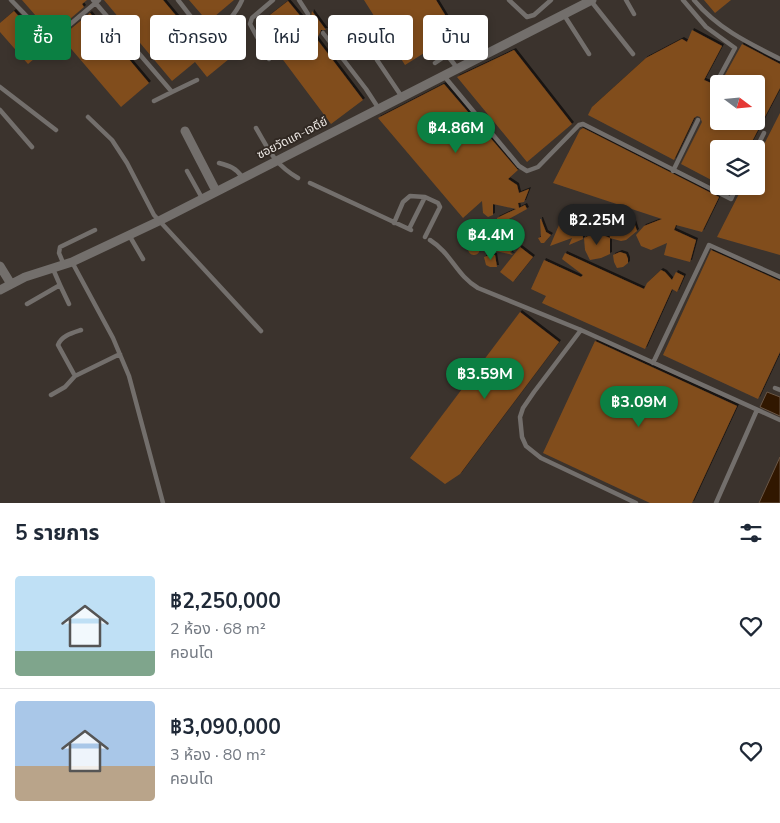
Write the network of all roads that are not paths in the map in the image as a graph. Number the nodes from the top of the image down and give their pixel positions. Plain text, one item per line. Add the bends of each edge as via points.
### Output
1 (12, 0) edge
2 (178, 0) edge
3 (242, 0) edge
4 (273, 0) edge
5 (299, 0) edge
6 (508, 0) edge
7 (551, 0) edge
8 (592, 0) edge
9 (626, 0) edge
10 (683, 0) edge
11 (694, 0) edge
12 (96, 1) edge
13 (308, 14) dead end
14 (634, 14) dead end
15 (564, 15) junction
16 (534, 16) junction
17 (542, 27) junction
18 (322, 33) dead end
19 (256, 35) edge
20 (589, 54) dead end
21 (633, 54) dead end
22 (780, 59) edge
23 (377, 60) dead end
24 (438, 60) edge
25 (451, 60) edge
26 (435, 62) dead end
27 (458, 69) junction
28 (720, 75) edge
29 (444, 76) junction
30 (197, 80) dead end
31 (0, 87) edge
32 (172, 92) junction
33 (402, 97) junction
34 (154, 101) dead end
35 (379, 109) junction
36 (0, 110) edge
37 (88, 117) dead end
38 (698, 120) dead end
39 (256, 128) dead end
40 (56, 130) dead end
41 (185, 132) dead end
42 (764, 133) dead end
43 (760, 140) edge
44 (32, 147) dead end
45 (275, 161) junction
46 (219, 163) dead end
47 (188, 171) dead end
48 (674, 171) junction
49 (242, 177) junction
50 (298, 178) dead end
51 (310, 183) dead end
52 (710, 189) edge
53 (216, 191) junction
54 (723, 195) edge
55 (733, 195) edge
56 (425, 197) junction
57 (202, 198) junction
58 (159, 220) junction
59 (394, 223) junction
60 (96, 230) dead end
61 (129, 235) junction
62 (143, 259) dead end
63 (68, 263) junction
64 (0, 266) edge
65 (53, 269) junction
66 (780, 277) edge
67 (11, 284) junction
68 (60, 285) junction
69 (0, 290) edge
70 (27, 304) dead end
71 (68, 304) dead end
72 (80, 330) dead end
73 (581, 330) junction
74 (261, 331) dead end
75 (120, 354) junction
76 (653, 363) junction
77 (75, 376) junction
78 (51, 395) dead end
79 (757, 410) junction
80 (780, 420) edge
81 (163, 503) edge
82 (636, 503) edge
83 (716, 503) edge

1 - 12 lane via 50,38
2 - 3 lane via 204,31 211,33 224,26
4 - 19 lane via 252,18 250,24
5 - 13 lane
6 - 16 lane via 524,16
7 - 16 lane
8 - 15 street, ซอยวัดแค-เจดีย์
8 - 21 lane
9 - 14 lane
10 - 28 lane via 706,27 735,48
11 - 22 lane via 713,21
12 - 32 lane
15 - 17 street, ซอยวัดแค-เจดีย์
15 - 20 lane
16 - 17 lane
17 - 27 street, ซอยวัดแค-เจดีย์
18 - 35 lane
23 - 33 lane
24 - 26 lane
25 - 27 lane
27 - 29 street, ซอยวัดแค-เจดีย์
29 - 33 street, ซอยวัดแค-เจดีย์
29 - 48 lane via 519,166 527,171 538,167 583,124
30 - 32 lane
31 - 40 lane
32 - 34 lane
33 - 35 street, ซอยวัดแค-เจดีย์
35 - 45 street, ซอยวัดแค-เจดีย์
36 - 44 lane
37 - 58 lane via 112,140
38 - 48 lane
39 - 45 lane
41 - 53 street
42 - 43 lane
45 - 49 street, ซอยวัดแค-เจดีย์
45 - 50 lane
46 - 49 lane via 238,170
47 - 57 lane
48 - 52 lane
49 - 53 street, ซอยวัดแค-เจดีย์
51 - 59 lane
53 - 57 street, ซอยวัดแค-เจดีย์
54 - 55 lane via 731,199
56 - 59 lane via 406,198
56 - 59 lane via 410,230
56 - 73 lane via 441,205 428,238 441,247 467,281
57 - 58 street, ซอยวัดแค-เจดีย์
58 - 61 street, ซอยวัดแค-เจดีย์
58 - 74 lane
60 - 63 lane via 60,247 59,253
61 - 62 lane
61 - 63 street, ซอยวัดแค-เจดีย์
63 - 65 street, ซอยวัดแค-เจดีย์
63 - 75 lane
64 - 67 street
65 - 67 street, ซอยวัดแค-เจดีย์
65 - 68 lane
66 - 76 lane via 710,245
67 - 69 street, ซอยวัดแค-เจดีย์
68 - 70 lane
68 - 71 lane
72 - 77 lane via 64,336 58,345
73 - 76 lane
73 - 82 lane via 523,408 520,417 522,437 526,446 541,458
75 - 77 lane
75 - 81 lane via 134,393
76 - 79 lane
77 - 78 lane
79 - 80 lane
79 - 83 lane

